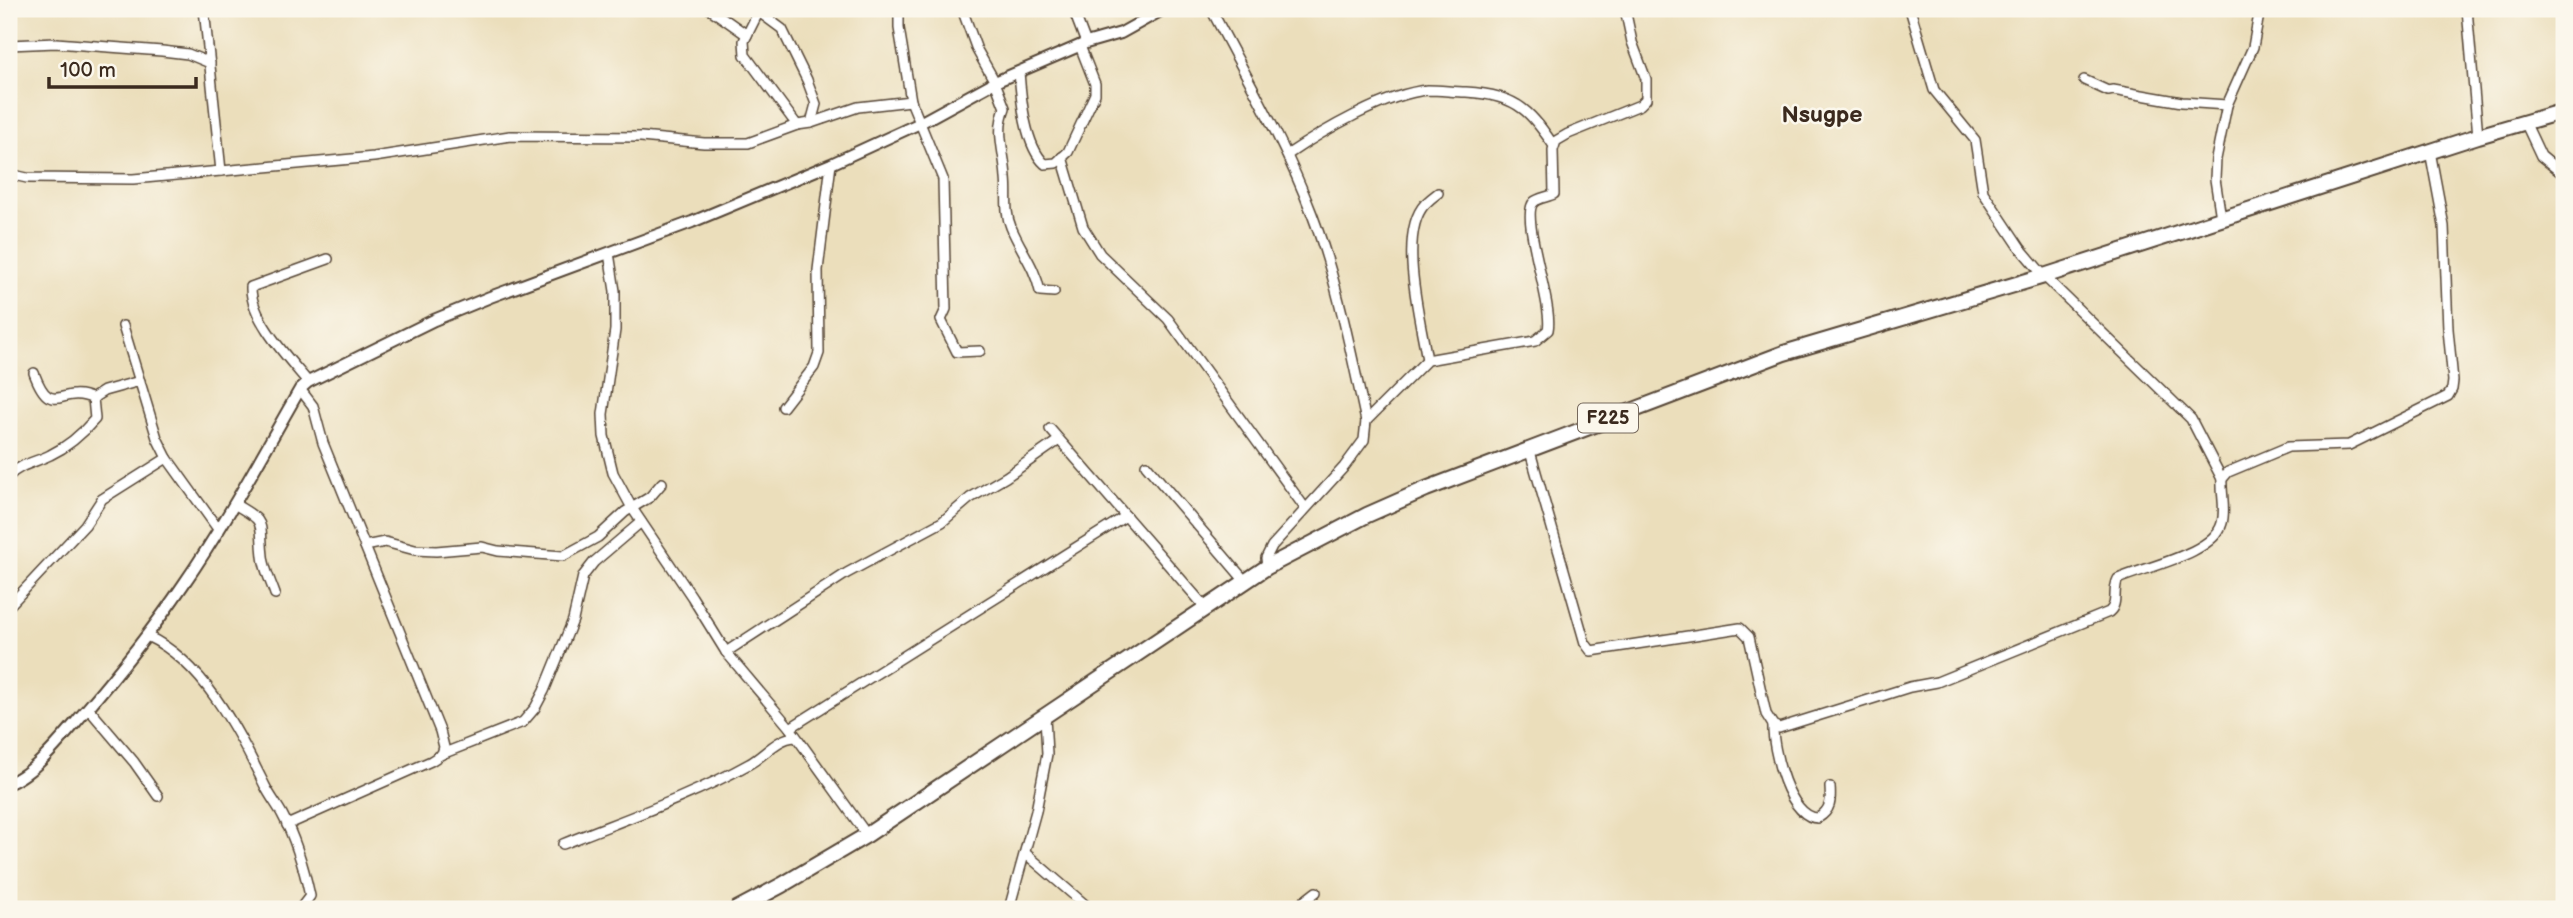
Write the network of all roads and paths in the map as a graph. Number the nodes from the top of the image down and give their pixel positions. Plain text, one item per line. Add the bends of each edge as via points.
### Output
1 (204, 9) edge
2 (710, 9) edge
3 (899, 9) edge
4 (962, 9) edge
5 (1071, 9) edge
6 (1164, 9) edge
7 (1211, 9) edge
8 (1625, 9) edge
9 (1910, 9) edge
10 (2260, 9) edge
11 (2468, 9) edge
12 (759, 10) edge
13 (747, 35) junction
14 (9, 45) edge
15 (1083, 45) junction
16 (210, 63) junction
17 (1019, 72) junction
18 (2084, 80) dead end
19 (995, 82) junction
20 (911, 101) junction
21 (2227, 105) junction
22 (2564, 111) edge
23 (2525, 122) junction
24 (811, 123) junction
25 (918, 124) junction
26 (797, 125) junction
27 (2478, 136) junction
28 (1554, 146) junction
29 (2430, 151) junction
30 (1287, 155) junction
31 (1062, 157) junction
32 (831, 164) junction
33 (221, 171) junction
34 (9, 174) edge
35 (2564, 175) edge
36 (1438, 193) dead end
37 (2221, 218) junction
38 (609, 253) junction
39 (328, 259) dead end
40 (2044, 276) junction
41 (1054, 292) dead end
42 (123, 326) dead end
43 (980, 351) dead end
44 (1427, 360) junction
45 (34, 373) dead end
46 (140, 381) junction
47 (304, 386) junction
48 (93, 399) junction
49 (783, 407) dead end
50 (1366, 421) junction
51 (1050, 429) dead end
52 (1059, 440) junction
53 (1530, 447) junction
54 (167, 458) junction
55 (1146, 465) dead end
56 (9, 476) edge
57 (2222, 479) junction
58 (662, 483) dead end
59 (234, 504) junction
60 (632, 508) junction
61 (1306, 508) junction
62 (1126, 516) junction
63 (641, 522) junction
64 (218, 529) junction
65 (365, 546) junction
66 (1267, 567) junction
67 (1245, 581) junction
68 (275, 594) dead end
69 (9, 606) edge
70 (1206, 608) junction
71 (147, 636) junction
72 (726, 652) junction
73 (88, 708) junction
74 (1045, 717) junction
75 (1773, 725) junction
76 (790, 728) junction
77 (795, 737) junction
78 (442, 754) junction
79 (9, 783) edge
80 (1830, 787) dead end
81 (159, 796) dead end
82 (287, 825) junction
83 (867, 835) junction
84 (563, 844) dead end
85 (1025, 853) junction
86 (1316, 892) dead end
87 (9, 898) edge
88 (11, 909) edge
89 (300, 909) edge
90 (737, 909) edge
91 (1009, 909) edge
92 (1090, 909) edge
93 (1294, 909) edge

1 - 16 street
2 - 13 street
3 - 20 street
4 - 19 street
5 - 15 street
6 - 15 street via 1121,33
7 - 30 street
8 - 28 street via 1646,79 1646,99 1568,134
9 - 40 street via 1934,90 1975,140 1983,192
10 - 21 street via 2253,47
11 - 27 street
12 - 13 street
12 - 24 street via 782,29 807,80 816,104
13 - 26 street via 745,55
14 - 16 street via 56,43 162,51
15 - 17 street
15 - 31 street via 1095,94
16 - 33 street
17 - 19 street
17 - 31 street via 1023,113 1039,158 1045,164
18 - 21 street via 2108,91
19 - 25 street
19 - 41 street via 1005,108 1000,139 1009,224 1037,275 1040,291
20 - 24 street via 858,107
20 - 25 street
21 - 37 street via 2216,159
22 - 23 main road, F225
23 - 27 main road, F225
23 - 35 street via 2541,156
24 - 26 street
25 - 32 street
25 - 43 street via 943,179 946,309 942,320 957,352
26 - 33 street via 748,143 510,136 374,157
27 - 29 main road, F225
28 - 30 street via 1522,108 1504,99 1430,90 1401,97 1325,130
28 - 44 street via 1554,194 1532,203 1530,216 1549,312 1548,330 1535,341
29 - 37 main road, F225
29 - 57 street via 2444,226 2452,389 2439,402 2349,445 2279,449
30 - 50 street via 1329,267
31 - 61 street via 1083,227 1100,254 1168,319
32 - 38 street
32 - 49 street via 818,270 819,353 814,367
33 - 34 street via 133,179
36 - 44 street via 1423,205 1413,226 1410,252
37 - 40 main road, F225
38 - 47 street via 434,320
38 - 60 street via 615,330 604,436 613,473
39 - 47 street via 251,286 266,326
40 - 53 main road, F225 via 1784,353
40 - 57 street via 2191,419
42 - 46 street
44 - 50 street
45 - 48 street via 48,398 84,394
46 - 48 street via 104,391
46 - 54 street via 151,423
47 - 59 street
47 - 65 street
48 - 56 street via 94,419 85,431
50 - 61 street via 1364,440
51 - 52 street
52 - 62 street
52 - 72 street via 970,498 942,522 846,573
53 - 66 main road, F225 via 1367,515
53 - 75 street via 1588,648 1595,652 1740,628 1749,637 1766,714
54 - 64 street
54 - 69 street via 102,499 85,525
55 - 67 street
57 - 75 street via 2220,530 2188,553 2118,579 2114,607 2109,612 1937,682 1786,727
58 - 60 street
59 - 64 street
59 - 68 street via 260,522 265,565
60 - 63 street
60 - 65 street via 598,537 563,556 482,547 415,550 384,541
61 - 66 street via 1272,546
62 - 70 street
62 - 76 street
63 - 72 street
63 - 78 street via 583,576 573,621 530,716
64 - 71 street
65 - 78 street via 440,731
66 - 67 main road, F225
67 - 70 main road, F225
70 - 74 main road, F225
71 - 73 street
71 - 82 street via 187,666 222,706
72 - 76 street
73 - 79 street via 19,779
73 - 81 street
74 - 83 main road, F225
74 - 85 street via 1047,754
75 - 80 street via 1777,763 1804,814 1818,818 1826,813
76 - 77 street
77 - 83 street
77 - 84 street via 785,738 750,763 675,799
78 - 82 street
82 - 89 street via 310,896
83 - 90 main road, F225
85 - 91 street
85 - 92 street
86 - 93 street
87 - 88 street

